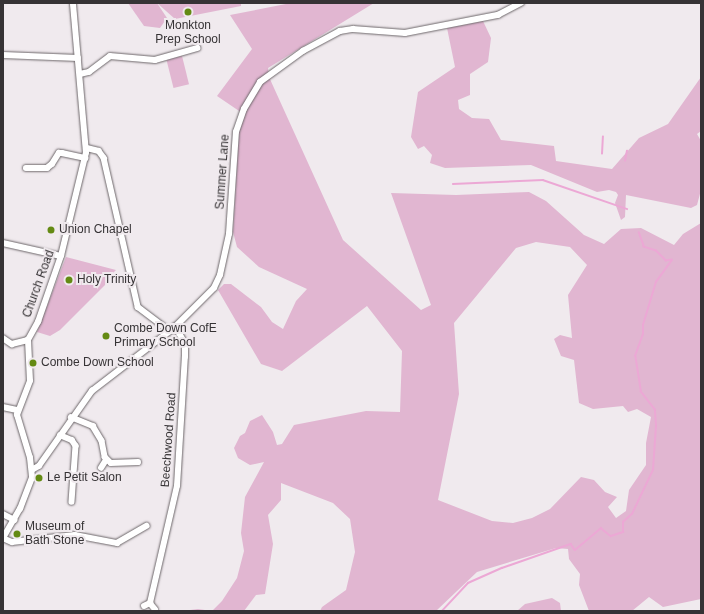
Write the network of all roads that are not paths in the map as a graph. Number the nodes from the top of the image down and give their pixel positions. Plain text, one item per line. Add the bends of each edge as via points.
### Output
1 (73, 3) edge
2 (522, 3) edge
3 (197, 48) dead end
4 (3, 55) edge
5 (78, 58) junction
6 (80, 74) junction
7 (87, 148) junction
8 (86, 158) junction
9 (26, 168) dead end
10 (3, 243) edge
11 (61, 256) junction
12 (175, 327) junction
13 (170, 331) junction
14 (3, 338) edge
15 (28, 340) junction
16 (3, 407) edge
17 (17, 410) junction
18 (71, 417) junction
19 (60, 435) junction
20 (106, 460) junction
21 (138, 462) dead end
22 (101, 468) dead end
23 (32, 470) junction
24 (72, 502) dead end
25 (3, 514) edge
26 (15, 520) junction
27 (146, 526) dead end
28 (3, 538) edge
29 (150, 604) junction
30 (144, 606) dead end
31 (155, 609) dead end

1 - 5 street, Church Road
2 - 12 street, Summer Lane via 498,15 405,33 349,29 340,31 303,51 260,82 244,109 236,132 229,234 220,275 205,298
3 - 6 street via 154,60 110,56 90,71
4 - 5 street
5 - 6 street, Church Road
6 - 7 street, Church Road
7 - 8 street, Church Road
7 - 13 street via 99,151 104,158 138,308
8 - 9 street via 62,153 58,154 47,168
8 - 11 street, Church Road
10 - 11 street
11 - 15 street, Church Road via 38,322
12 - 13 street, Summer Lane
12 - 29 street, Beechwood Road via 182,337 185,357 178,486
13 - 18 street, Summer Lane via 92,391
14 - 15 street via 12,344
15 - 17 street via 30,381
16 - 17 street
17 - 23 street
18 - 19 street, Summer Lane
18 - 20 street via 93,426 102,441
19 - 23 street, Summer Lane via 39,466
19 - 24 street via 72,440 76,446
20 - 21 street via 116,464
20 - 22 street
23 - 26 street via 29,491
25 - 26 street
26 - 28 street
27 - 28 street via 117,543 75,535 12,542
29 - 30 street
29 - 31 street

